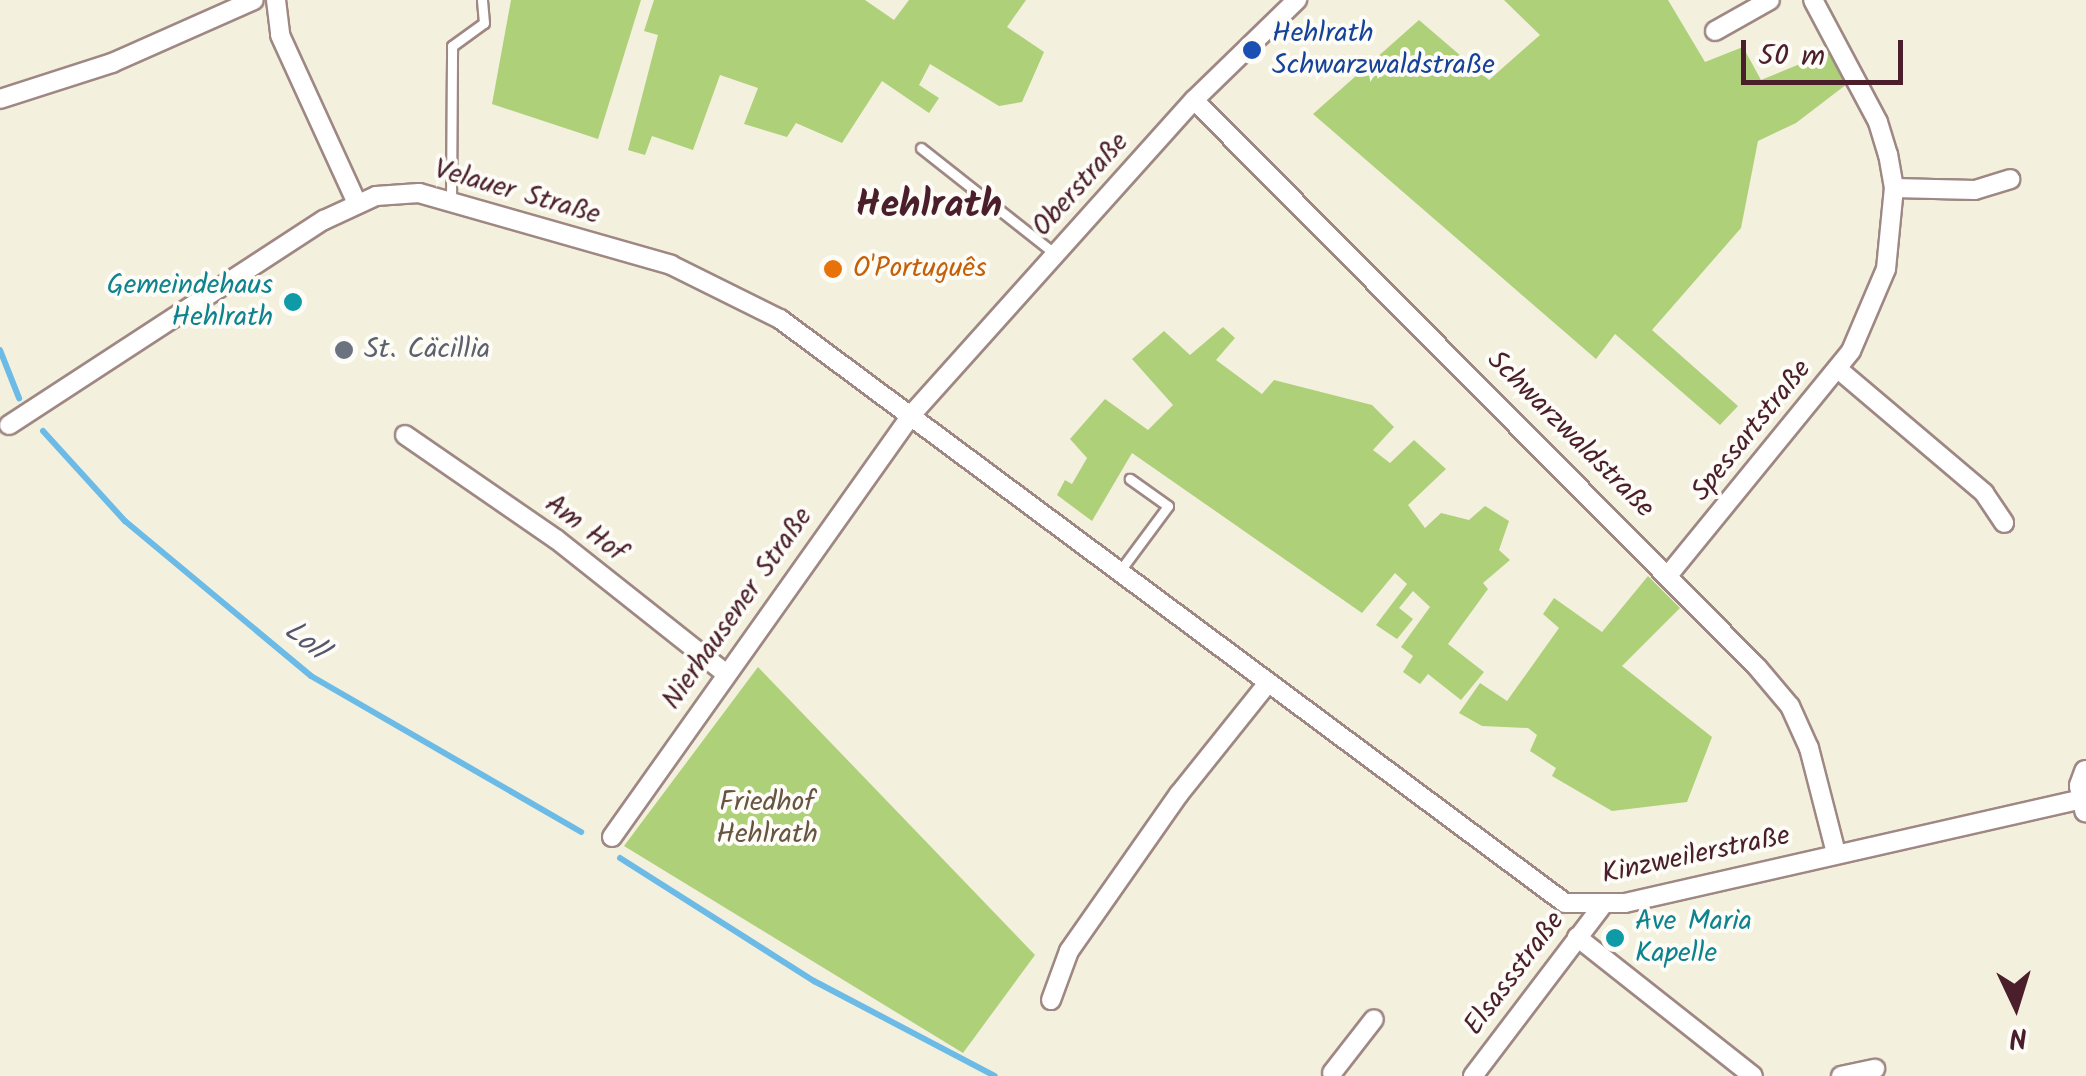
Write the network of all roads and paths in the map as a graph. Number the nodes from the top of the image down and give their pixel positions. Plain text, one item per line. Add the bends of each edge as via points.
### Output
1 (254, 0) edge
2 (276, 0) edge
3 (482, 0) edge
4 (1297, 0) edge
5 (1770, 0) edge
6 (1813, 0) edge
7 (1715, 31) dead end
8 (0, 99) edge
9 (1194, 100) junction
10 (921, 148) dead end
11 (2010, 179) dead end
12 (1894, 188) junction
13 (451, 202) junction
14 (357, 203) junction
15 (1055, 254) junction
16 (1838, 369) junction
17 (912, 414) junction
18 (9, 425) dead end
19 (406, 434) dead end
20 (1130, 478) dead end
21 (2004, 523) dead end
22 (1119, 572) junction
23 (1670, 573) junction
24 (726, 673) junction
25 (1266, 684) junction
26 (2086, 772) edge
27 (2084, 804) edge
28 (612, 837) dead end
29 (1836, 854) junction
30 (1602, 906) junction
31 (1577, 937) junction
32 (1050, 1000) dead end
33 (1374, 1019) dead end
34 (1876, 1069) dead end
35 (1333, 1075) edge
36 (1472, 1076) edge
37 (1753, 1076) edge
38 (1841, 1076) edge

1 - 8 street via 112,63
2 - 14 street via 280,35
3 - 13 lane via 484,23 452,46
4 - 9 street, Oberstraße
5 - 7 street
6 - 12 street, Spessartstraße via 1878,122
9 - 15 street, Oberstraße
9 - 23 street, Schwarzwaldstraße
10 - 15 lane
11 - 12 street via 1975,190
12 - 16 street, Spessartstraße via 1892,241 1876,302
13 - 14 street, Velauer Straße via 396,192
13 - 17 street, Velauer Straße via 723,286
14 - 18 street, Velauer Straße via 226,280
15 - 17 street, Oberstraße
16 - 21 street, Spessartstraße via 1984,493
16 - 23 street, Spessartstraße
17 - 22 street, Kinzweilerstraße
17 - 24 street, Nierhausener Straße
19 - 24 street, Am Hof
20 - 22 lane via 1168,506
22 - 25 street, Kinzweilerstraße
23 - 29 street, Schwarzwaldstraße via 1790,706 1809,748
24 - 28 street, Nierhausener Straße
25 - 30 street, Kinzweilerstraße via 1551,895
25 - 32 street via 1069,951
26 - 27 street
27 - 29 street, Kinzweilerstraße
29 - 30 street, Kinzweilerstraße
30 - 31 street, Elsassstraße
31 - 36 street, Elsassstraße
31 - 37 street
33 - 35 street
34 - 38 street

